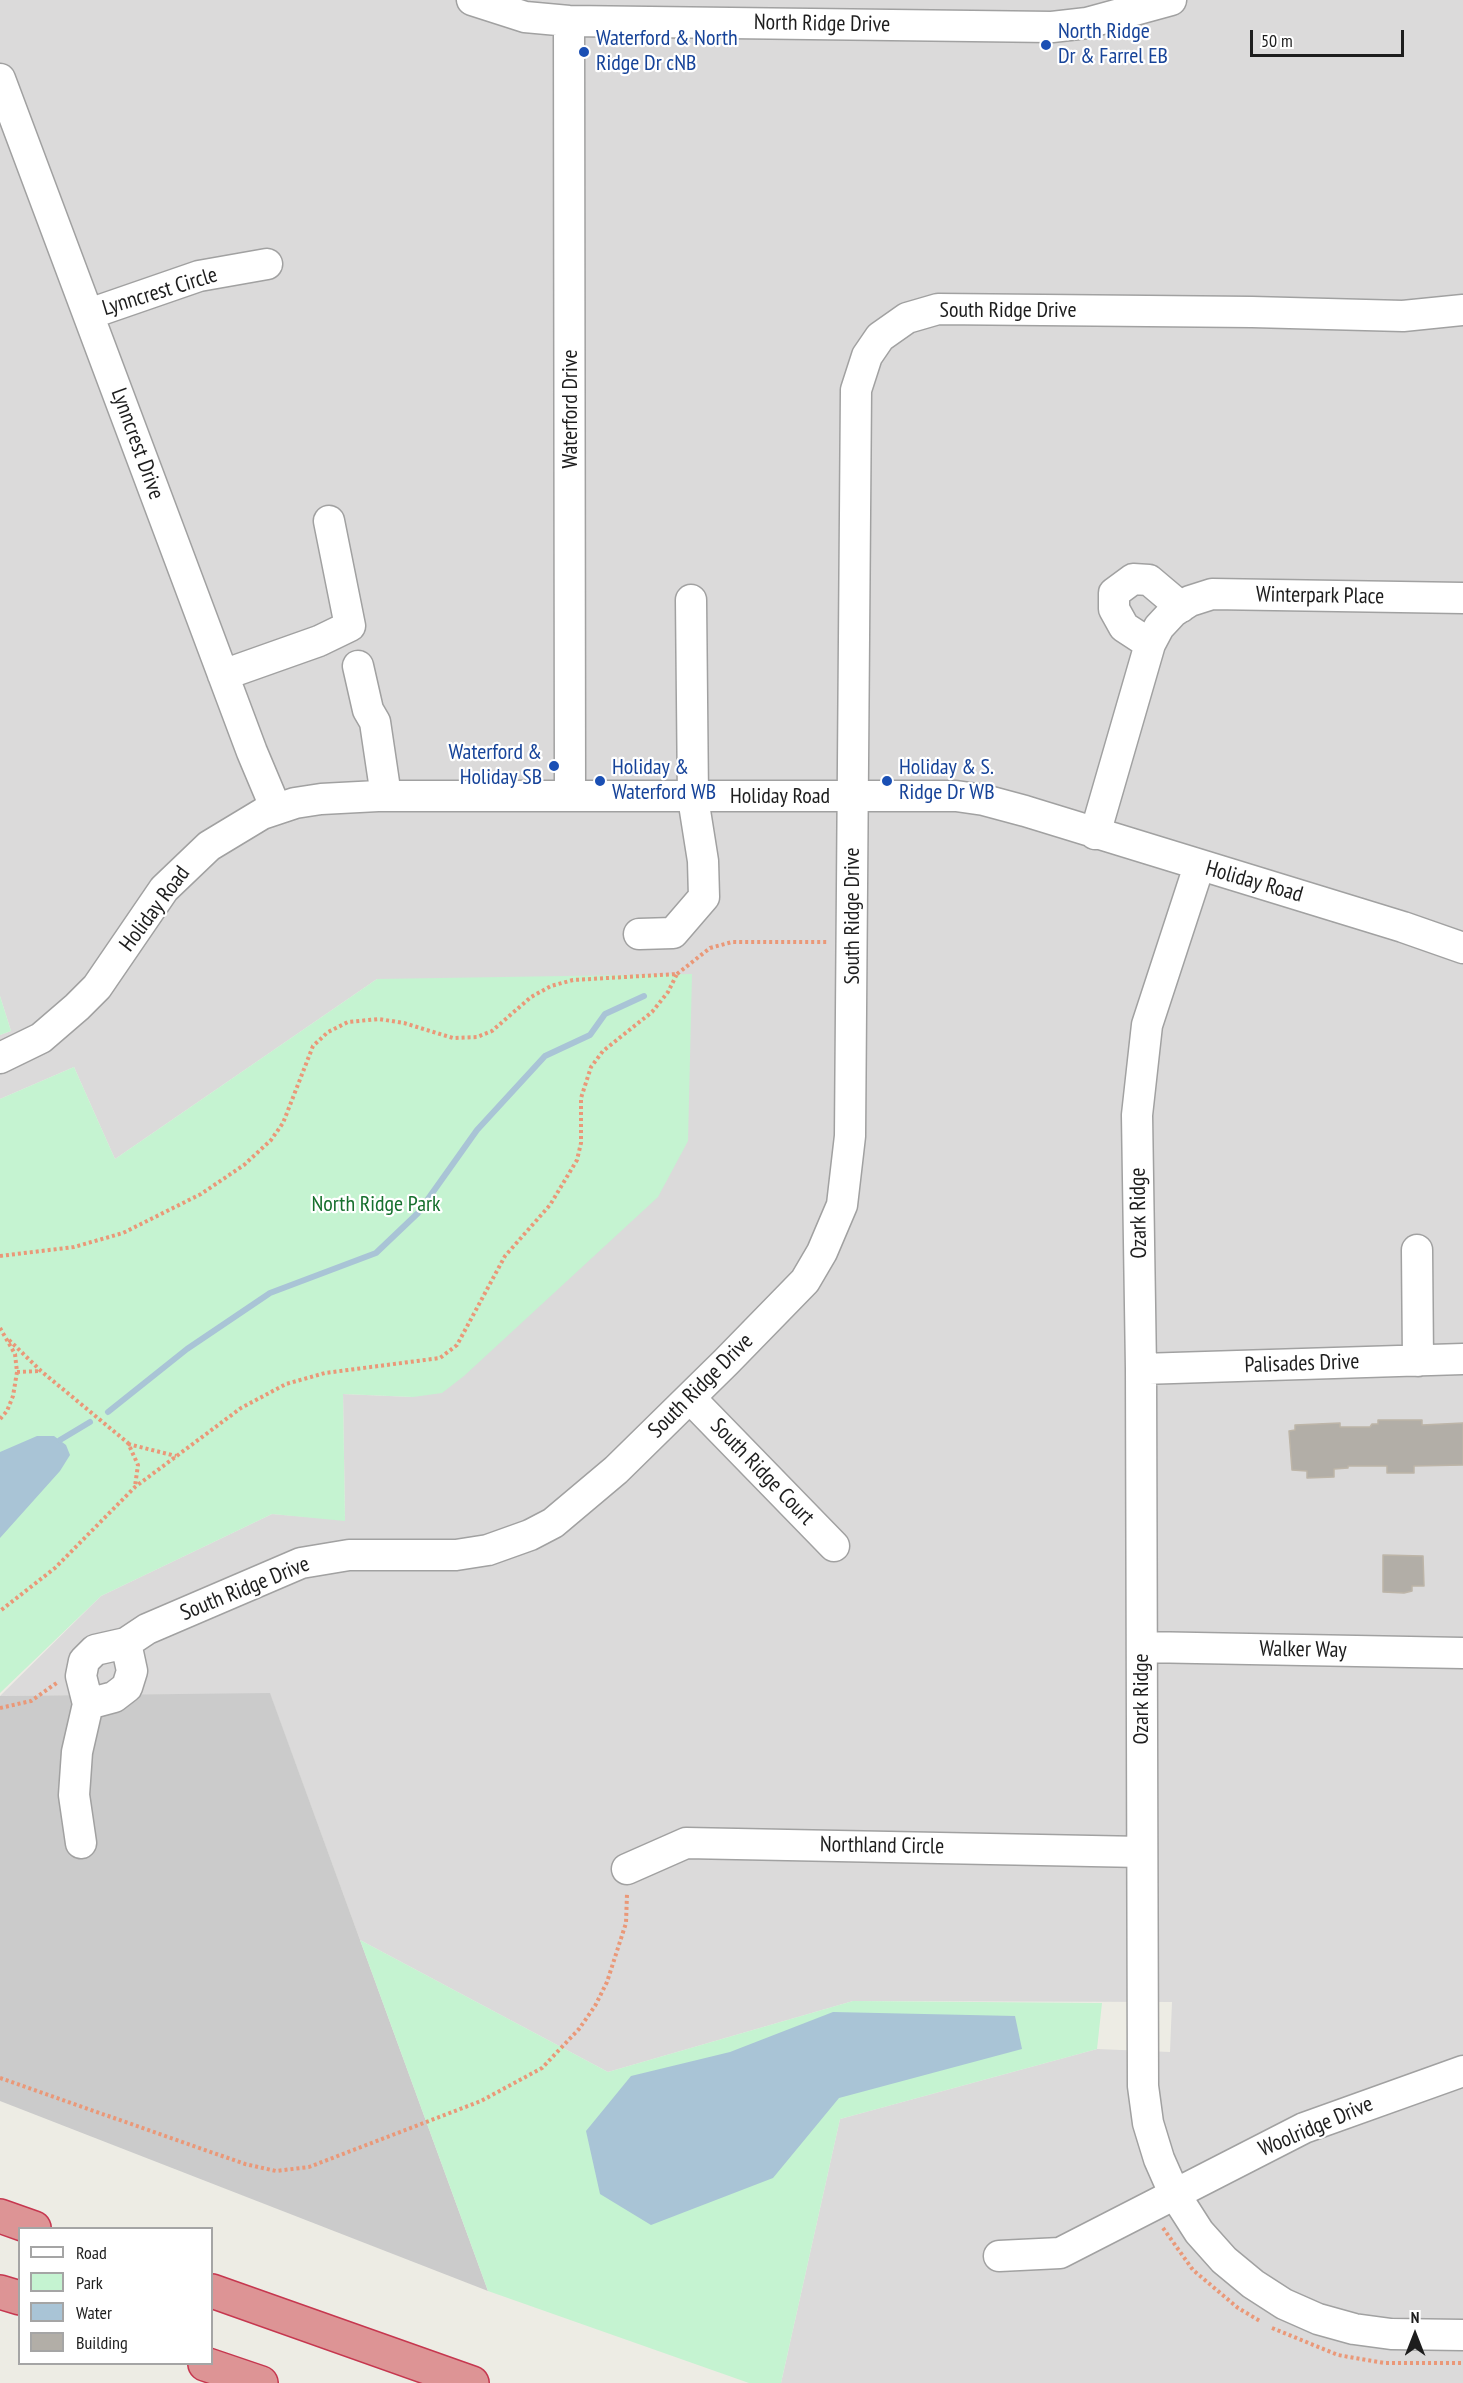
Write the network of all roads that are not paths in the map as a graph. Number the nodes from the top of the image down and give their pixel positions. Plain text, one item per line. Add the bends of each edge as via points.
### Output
1 (472, 0) edge
2 (1171, 0) edge
3 (728, 12) edge
4 (998, 13) edge
5 (569, 21) junction
6 (0, 79) edge
7 (267, 264) dead end
8 (1463, 310) edge
9 (89, 314) junction
10 (329, 521) dead end
11 (1463, 598) edge
12 (691, 600) dead end
13 (1180, 607) junction
14 (1150, 645) junction
15 (358, 666) dead end
16 (223, 675) junction
17 (386, 796) junction
18 (570, 796) junction
19 (853, 797) junction
20 (693, 798) junction
21 (276, 808) junction
22 (1095, 834) junction
23 (1198, 866) junction
24 (639, 934) dead end
25 (1463, 948) edge
26 (0, 1058) edge
27 (1417, 1250) dead end
28 (1463, 1359) edge
29 (1418, 1361) junction
30 (1141, 1368) junction
31 (690, 1398) junction
32 (834, 1546) dead end
33 (126, 1643) junction
34 (1143, 1647) junction
35 (1463, 1653) edge
36 (85, 1690) junction
37 (81, 1843) dead end
38 (1142, 1852) junction
39 (627, 1869) road end
40 (1463, 2072) edge
41 (1174, 2193) junction
42 (0, 2216) edge
43 (29, 2227) edge
44 (999, 2256) dead end
45 (213, 2291) edge
46 (0, 2292) edge
47 (18, 2297) edge
48 (1463, 2335) edge
49 (209, 2365) edge
50 (261, 2383) edge
51 (472, 2383) edge

1 - 5 street, North Ridge Drive via 525,17
2 - 4 street, North Ridge Drive via 1087,23 1052,27
3 - 4 street, North Ridge Drive
3 - 5 street, North Ridge Drive
5 - 18 street, Waterford Drive
6 - 9 street, Lynncrest Drive
7 - 9 street, Lynncrest Circle via 199,276
8 - 19 street, South Ridge Drive via 1403,316 938,309 894,325 867,356 856,390
9 - 16 street, Lynncrest Drive
10 - 16 street via 350,626 320,641
11 - 13 street, Winterpark Place via 1212,594
12 - 20 street
13 - 14 street, Winterpark Place via 1159,627
13 - 14 street via 1149,580 1133,579 1114,593 1114,609 1125,627
14 - 22 street, Winterpark Place
15 - 17 street via 368,710 375,722
16 - 21 street, Lynncrest Drive
17 - 18 street, Holiday Road
17 - 21 street, Holiday Road via 321,799
18 - 20 street, Holiday Road
19 - 20 street, Holiday Road
19 - 22 street, Holiday Road via 956,796 984,800
19 - 31 street, South Ridge Drive via 850,1136 842,1205 805,1281
20 - 24 street via 704,861 704,897 673,933
21 - 26 street, Holiday Road via 234,829 188,864 164,890 97,987 78,1007 41,1038
22 - 23 street, Holiday Road
23 - 25 street, Holiday Road
23 - 30 street, Ozark Ridge via 1147,1025 1137,1115
27 - 29 street
28 - 29 street, Palisades Drive
29 - 30 street, Palisades Drive
30 - 34 street, Ozark Ridge
31 - 32 street, South Ridge Court
31 - 33 street, South Ridge Drive via 572,1509 530,1535 488,1550 456,1555 349,1555 302,1563 147,1629
33 - 36 street, South Ridge Drive via 89,1654 84,1661
33 - 36 street via 132,1671 127,1687 114,1696
34 - 35 street, Walker Way
34 - 38 street, Ozark Ridge
36 - 37 street, South Ridge Drive via 74,1795
38 - 39 street, Northland Circle via 686,1844
38 - 41 street, Ozark Ridge via 1143,2086 1148,2123
40 - 41 street, Woolridge Drive via 1304,2128
41 - 44 street, Woolridge Drive via 1060,2253
41 - 48 street, Ozark Ridge via 1199,2232 1224,2260 1284,2304 1354,2329
42 - 43 highway
45 - 51 highway
46 - 47 highway
49 - 50 highway

